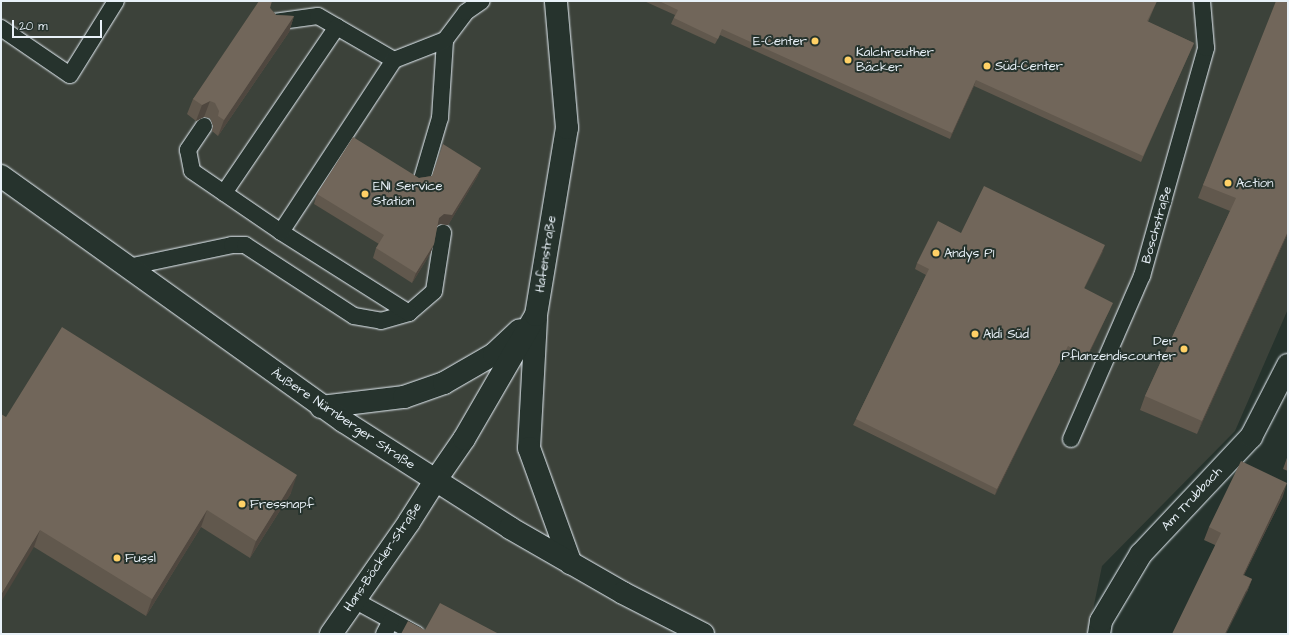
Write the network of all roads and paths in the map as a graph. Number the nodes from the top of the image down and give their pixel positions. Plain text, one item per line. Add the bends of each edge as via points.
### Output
1 (116, 1) edge
2 (482, 1) edge
3 (556, 1) edge
4 (1202, 1) edge
5 (274, 22) edge
6 (337, 27) junction
7 (1, 28) edge
8 (445, 40) junction
9 (394, 60) junction
10 (204, 126) dead end
11 (1, 176) edge
12 (422, 179) edge
13 (224, 193) junction
14 (281, 232) junction
15 (443, 233) dead end
16 (128, 267) junction
17 (409, 313) junction
18 (536, 315) junction
19 (1288, 365) edge
20 (321, 407) junction
21 (1071, 439) dead end
22 (435, 480) junction
23 (571, 564) junction
24 (354, 600) junction
25 (387, 627) edge
26 (331, 634) edge
27 (416, 634) edge
28 (703, 634) edge
29 (1099, 634) edge

1 - 7 lane via 70,76
2 - 8 lane via 466,12
3 - 18 street, Hafenstraße via 567,128
4 - 21 lane, Boschstraße via 1206,48 1142,276
5 - 6 lane via 318,16
6 - 9 lane
6 - 13 lane
8 - 9 lane
8 - 12 lane via 440,118
9 - 14 lane
10 - 13 lane via 188,150 192,171
11 - 16 street, Äußere Nürnberger Straße
13 - 14 lane
14 - 17 lane
15 - 17 lane via 434,291
16 - 17 lane via 232,245 245,245 354,316 381,321
16 - 20 street, Äußere Nürnberger Straße
18 - 20 street via 494,354 444,383 404,397
18 - 22 street, Hafenstraße via 464,439
18 - 23 street via 529,448
19 - 29 street, Am Trubbach via 1251,437 1141,554 1101,621
20 - 22 street, Äußere Nürnberger Straße
22 - 23 street, Äußere Nürnberger Straße
22 - 24 street, Hans-Böckler-Straße
23 - 28 street, Äußere Nürnberger Straße
24 - 25 lane
24 - 26 street, Hans-Böckler-Straße
25 - 27 lane

